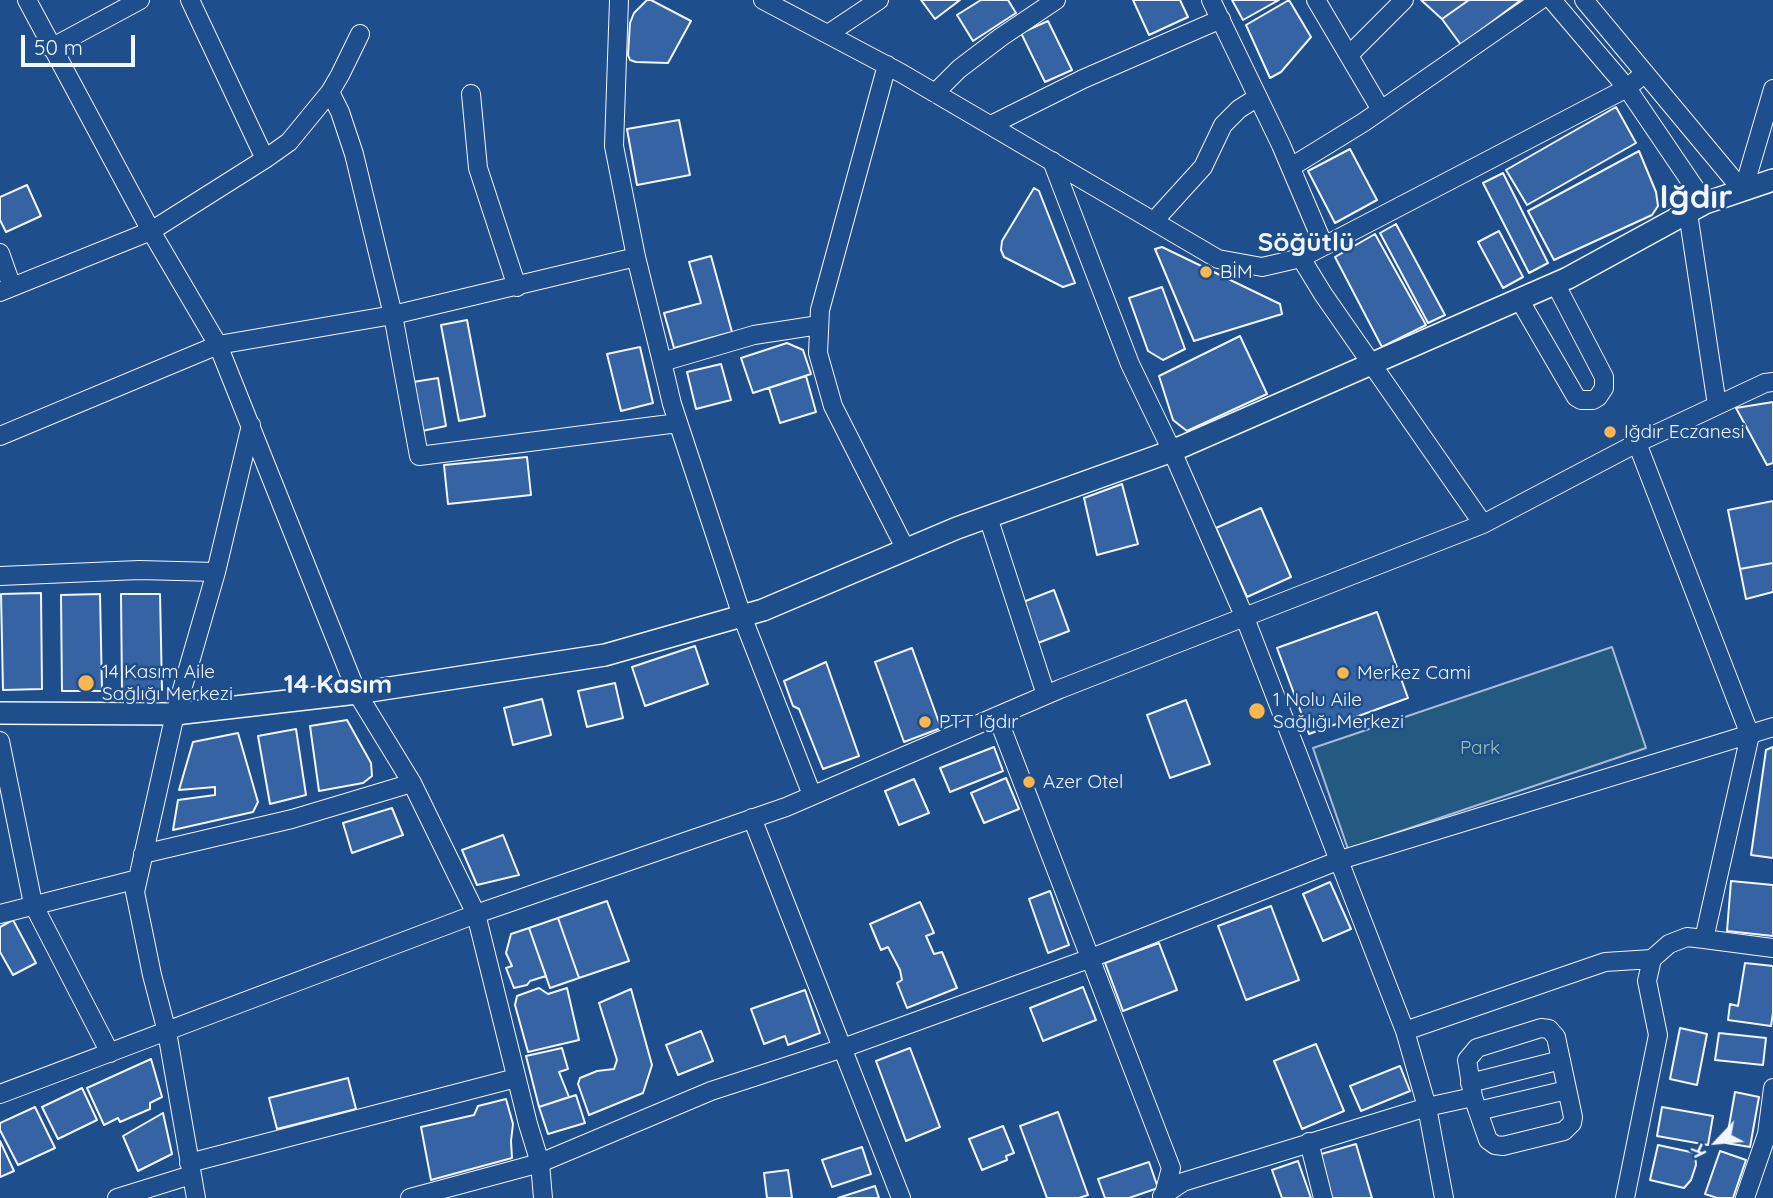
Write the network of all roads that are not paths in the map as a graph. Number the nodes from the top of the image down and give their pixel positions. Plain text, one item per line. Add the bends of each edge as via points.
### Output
1 (27, 0) edge
2 (140, 0) edge
3 (190, 0) edge
4 (619, 0) edge
5 (763, 0) edge
6 (879, 0) edge
7 (1056, 0) edge
8 (1211, 0) edge
9 (1316, 0) edge
10 (1404, 0) edge
11 (1540, 0) edge
12 (1552, 0) edge
13 (1584, 0) edge
14 (1221, 19) junction
15 (360, 34) dead end
16 (828, 34) junction
17 (51, 48) junction
18 (1349, 55) junction
19 (887, 65) junction
20 (1645, 73) junction
21 (1627, 88) junction
22 (1773, 89) edge
23 (330, 92) junction
24 (935, 93) junction
25 (471, 94) dead end
26 (1258, 97) junction
27 (1381, 110) junction
28 (991, 125) junction
29 (265, 159) junction
30 (1052, 161) junction
31 (1291, 167) junction
32 (1773, 180) edge
33 (1744, 191) junction
34 (1696, 208) junction
35 (1154, 221) junction
36 (151, 231) junction
37 (1324, 246) junction
38 (0, 253) edge
39 (636, 257) junction
40 (1301, 258) junction
41 (1555, 283) junction
42 (517, 287) junction
43 (6, 289) edge
44 (1519, 299) junction
45 (393, 315) junction
46 (819, 325) junction
47 (218, 345) junction
48 (662, 362) junction
49 (1373, 363) junction
50 (1773, 382) edge
51 (1717, 405) junction
52 (678, 423) junction
53 (251, 425) junction
54 (0, 436) edge
55 (1637, 443) junction
56 (1172, 451) junction
57 (988, 517) junction
58 (1483, 524) junction
59 (906, 550) junction
60 (216, 572) junction
61 (0, 576) edge
62 (741, 616) junction
63 (1245, 618) junction
64 (357, 693) junction
65 (1046, 695) junction
66 (0, 713) edge
67 (175, 714) junction
68 (997, 716) junction
69 (1773, 727) edge
70 (1750, 735) junction
71 (0, 741) edge
72 (412, 783) junction
73 (813, 795) junction
74 (752, 818) junction
75 (143, 854) junction
76 (1340, 860) junction
77 (138, 879) junction
78 (33, 904) junction
79 (0, 914) edge
80 (475, 914) junction
81 (1704, 939) junction
82 (1773, 948) edge
83 (1091, 958) junction
84 (1652, 959) junction
85 (1405, 1031) junction
86 (167, 1032) junction
87 (842, 1048) junction
88 (110, 1053) junction
89 (1561, 1060) junction
90 (516, 1078) junction
91 (1773, 1088) edge
92 (1567, 1090) junction
93 (0, 1094) edge
94 (1474, 1097) junction
95 (1427, 1107) junction
96 (1309, 1142) junction
97 (540, 1163) junction
98 (190, 1169) junction
99 (1161, 1197) edge
100 (117, 1198) edge
101 (196, 1198) edge
102 (410, 1198) edge
103 (543, 1198) edge
104 (901, 1198) edge
105 (1323, 1198) edge
106 (1444, 1198) edge
107 (1625, 1198) edge
108 (1745, 1198) edge

1 - 17 street
2 - 17 street
3 - 29 street
4 - 39 street via 614,146
5 - 16 street
6 - 16 street
7 - 24 street via 959,69
8 - 14 street
9 - 18 street
10 - 18 street
11 - 27 street
12 - 21 street
13 - 20 street
14 - 26 street
14 - 28 street
15 - 23 street
16 - 19 street
17 - 36 street
18 - 27 street
19 - 24 street
19 - 46 street
20 - 21 street
20 - 33 street
21 - 34 street
21 - 37 street
22 - 33 street
23 - 29 street via 289,142
23 - 45 street via 354,154
24 - 28 street
25 - 42 street via 478,168
26 - 31 street
26 - 35 street via 1223,125 1203,167
27 - 31 street
28 - 30 street
29 - 36 street
30 - 35 street
30 - 56 street via 1130,365
31 - 37 street
32 - 33 main road
33 - 34 main road
34 - 41 main road
34 - 51 street
35 - 40 street via 1217,259 1262,267
36 - 43 street
36 - 47 street
37 - 40 street
38 - 43 street
39 - 42 street
39 - 48 street
40 - 49 street
41 - 44 main road
41 - 44 street via 1604,377 1604,388 1592,400 1576,397
42 - 45 street
44 - 49 main road
45 - 47 street
45 - 52 street via 419,456
46 - 48 street via 754,334
46 - 59 street via 818,353 833,407
47 - 53 street
47 - 54 street
48 - 52 street
49 - 56 main road
49 - 58 street
50 - 51 street
51 - 55 street
52 - 62 street
53 - 60 street
53 - 64 street
55 - 58 street
55 - 70 street
56 - 57 main road
56 - 63 street
57 - 59 main road
57 - 65 street
58 - 63 street
59 - 62 main road
60 - 61 street
60 - 67 street
62 - 64 main road via 606,654
62 - 73 street
63 - 65 street
63 - 76 street
64 - 67 main road
64 - 72 street
65 - 68 street
66 - 67 main road
67 - 75 street
68 - 73 street
68 - 83 street
69 - 70 street
70 - 76 street
70 - 81 street
71 - 78 street
72 - 75 street via 292,819
72 - 80 street
73 - 74 street
74 - 80 street
74 - 87 street
75 - 77 street
76 - 83 street
76 - 85 street
77 - 78 street
77 - 86 street via 135,892
78 - 79 street
78 - 88 street
80 - 86 street
80 - 90 street
81 - 82 street
81 - 84 street via 1686,937
83 - 87 street
83 - 99 street via 1171,1168
84 - 85 street via 1605,962
84 - 107 street via 1647,981 1658,1034
85 - 95 street
86 - 88 street
86 - 98 street
87 - 97 street via 710,1091
87 - 104 street
88 - 93 street
89 - 92 street
89 - 94 street
89 - 94 street via 1553,1032 1541,1028 1473,1051 1467,1066
90 - 97 street
90 - 98 street
91 - 108 street via 1767,1134
92 - 94 street
92 - 94 street via 1573,1117 1567,1129 1503,1146 1488,1140
94 - 95 street
95 - 96 street
95 - 106 street
96 - 99 street via 1184,1182
96 - 105 street
97 - 102 street
97 - 103 street
98 - 100 street
98 - 101 street

